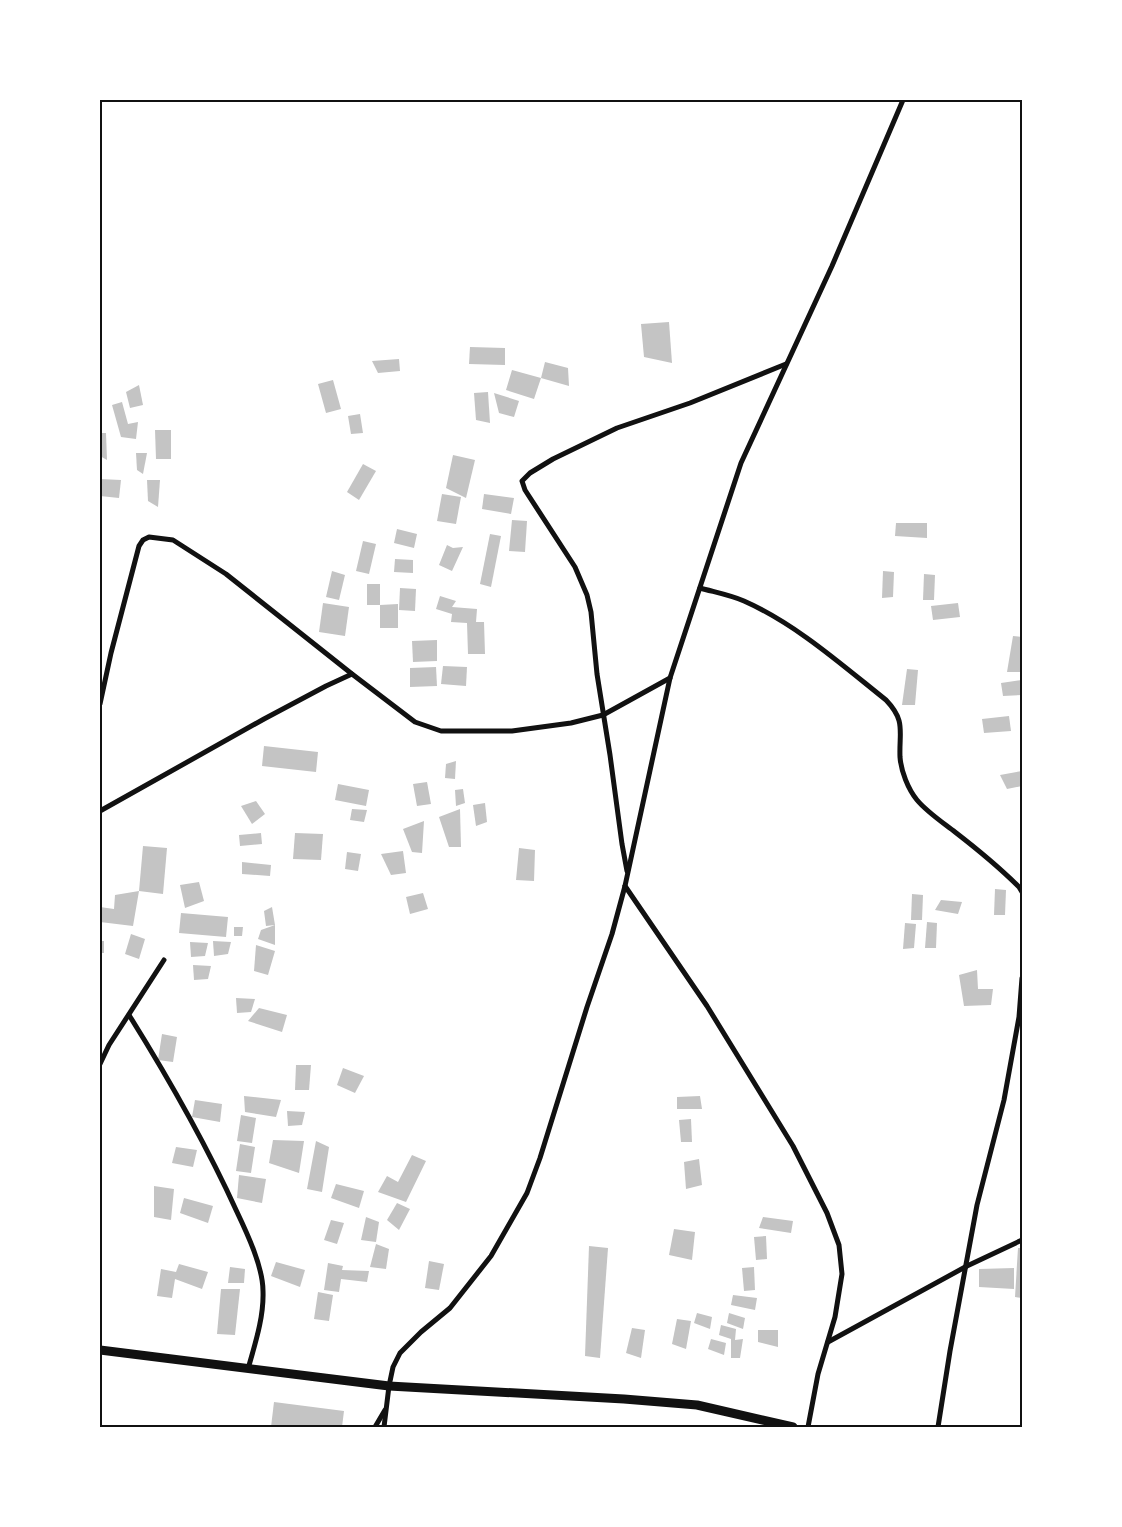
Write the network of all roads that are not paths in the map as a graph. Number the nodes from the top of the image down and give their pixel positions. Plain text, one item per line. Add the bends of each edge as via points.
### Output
1 (903, 100) edge
2 (787, 363) junction
3 (700, 588) junction
4 (352, 674) junction
5 (670, 678) junction
6 (100, 704) edge
7 (603, 715) junction
8 (100, 811) edge
9 (628, 874) junction
10 (625, 886) junction
11 (1022, 892) edge
12 (164, 960) dead end
13 (1022, 978) edge
14 (130, 1015) junction
15 (100, 1064) edge
16 (1022, 1240) edge
17 (966, 1266) junction
18 (828, 1342) junction
19 (100, 1350) edge
20 (248, 1369) junction
21 (389, 1386) junction
22 (386, 1407) junction
23 (375, 1427) edge
24 (384, 1427) edge
25 (793, 1427) edge
26 (808, 1427) edge
27 (938, 1427) edge

1 - 2 street
2 - 3 street via 741,463
2 - 7 street via 690,403 617,428 530,473 522,481 575,567 587,595
3 - 5 street
3 - 11 street via 743,601 774,617 886,700 900,721 902,768 916,799 1009,876
4 - 6 street via 226,574 174,540 149,537 138,546
4 - 7 street via 415,722 441,731 512,731 571,724
4 - 8 street
5 - 7 street
5 - 9 street
7 - 9 street
9 - 10 street
10 - 18 street via 717,1023 793,1146 827,1213 839,1245 842,1274
10 - 21 street via 527,1193 491,1256 450,1308 400,1353
12 - 14 street
13 - 17 street via 1019,1017 1004,1100 977,1205
14 - 15 street
14 - 20 street via 214,1161 256,1257 263,1290 259,1329
16 - 17 street
17 - 18 street
17 - 27 street
18 - 26 street
19 - 20 main road
20 - 21 main road
21 - 22 street
21 - 25 main road via 697,1405
22 - 23 street
22 - 24 street

